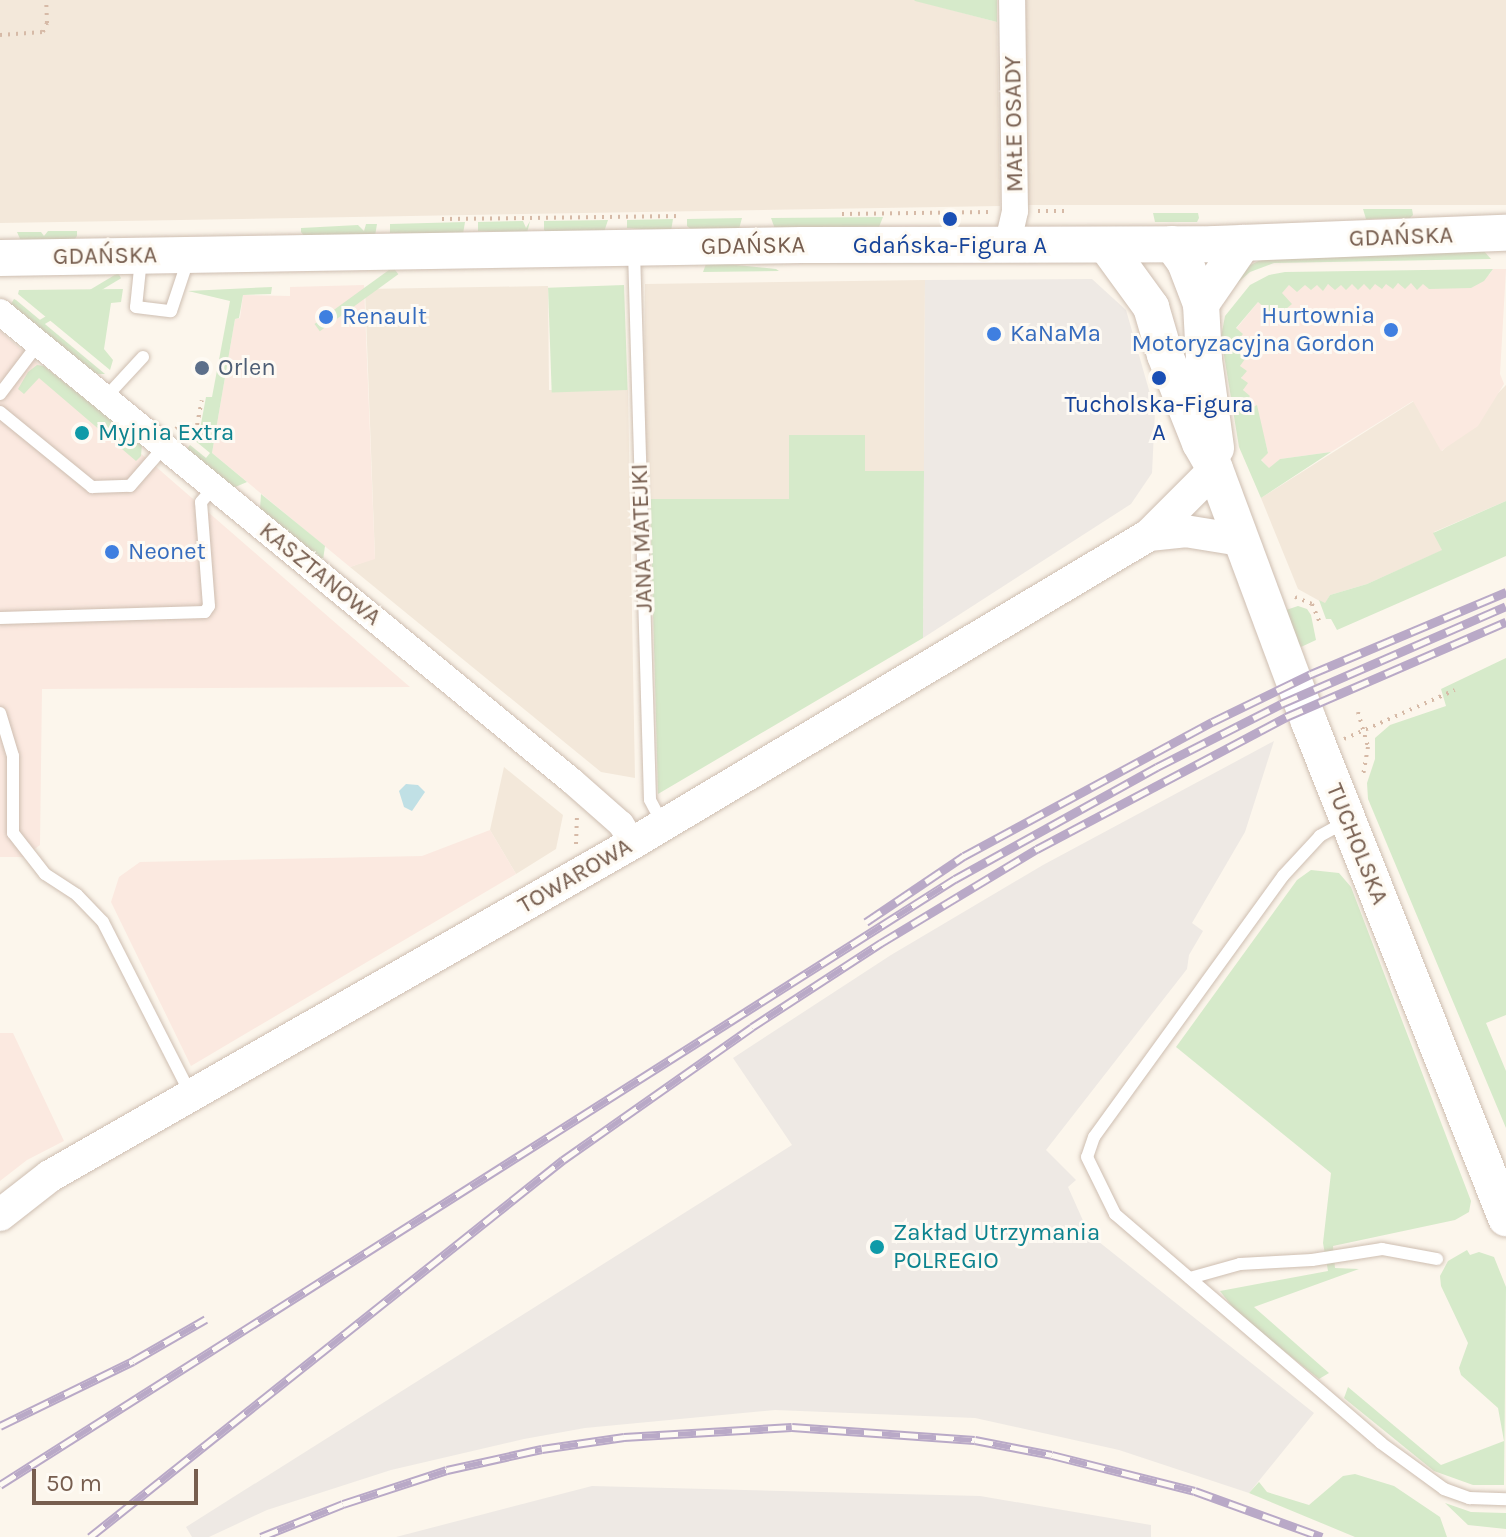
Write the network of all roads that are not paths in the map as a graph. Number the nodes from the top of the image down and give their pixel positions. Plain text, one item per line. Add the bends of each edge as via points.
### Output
1 (1012, 0) edge
2 (1506, 233) edge
3 (1243, 243) junction
4 (1172, 244) junction
5 (1106, 245) junction
6 (1007, 246) junction
7 (634, 248) junction
8 (189, 254) junction
9 (140, 256) junction
10 (0, 258) edge
11 (1201, 304) junction
12 (1151, 307) junction
13 (0, 312) edge
14 (38, 344) junction
15 (143, 357) dead end
16 (0, 394) edge
17 (105, 398) junction
18 (0, 412) edge
19 (170, 438) junction
20 (1215, 469) junction
21 (214, 487) junction
22 (1149, 535) junction
23 (1240, 540) junction
24 (0, 618) edge
25 (0, 713) edge
26 (1348, 821) junction
27 (663, 824) junction
28 (633, 843) junction
29 (191, 1095) junction
30 (0, 1215) edge
31 (1506, 1218) edge
32 (1437, 1259) dead end
33 (1190, 1278) junction
34 (1506, 1499) edge

1 - 6 street, MAŁE OSADY via 1021,201
2 - 3 main road, GDAŃSKA
3 - 4 main road, GDAŃSKA
3 - 11 main road
4 - 5 main road, GDAŃSKA
4 - 11 main road, TUCHOLSKA
4 - 12 main road
5 - 6 main road, GDAŃSKA
5 - 12 main road, TUCHOLSKA
6 - 7 main road, GDAŃSKA
7 - 8 main road, GDAŃSKA
7 - 27 lane, JANA MATEJKI via 650,800
8 - 9 main road, GDAŃSKA
8 - 9 lane via 171,311 152,315 136,307
9 - 10 main road, GDAŃSKA
11 - 20 main road, TUCHOLSKA
12 - 20 main road, TUCHOLSKA via 1165,355
13 - 14 street, KASZTANOWA
14 - 16 lane
14 - 17 street, KASZTANOWA
15 - 17 lane
17 - 19 street, KASZTANOWA
18 - 19 lane via 92,487 130,486
19 - 21 street, KASZTANOWA
20 - 22 street, TOWAROWA
20 - 23 main road, TUCHOLSKA
21 - 24 lane via 201,502 209,606 205,612
21 - 28 street, KASZTANOWA via 572,781 621,824
22 - 23 street, TOWAROWA via 1185,531
22 - 27 street, TOWAROWA
23 - 26 main road, TUCHOLSKA
25 - 29 lane via 13,756 13,833 45,874 77,895 103,922
26 - 31 main road, TUCHOLSKA via 1490,1162
26 - 33 lane via 1320,836 1283,876 1089,1146 1091,1168 1115,1214
27 - 28 street, TOWAROWA
28 - 29 street, TOWAROWA
29 - 30 street, TOWAROWA via 50,1176
32 - 33 lane via 1382,1249 1240,1264
33 - 34 lane via 1432,1482 1469,1498

